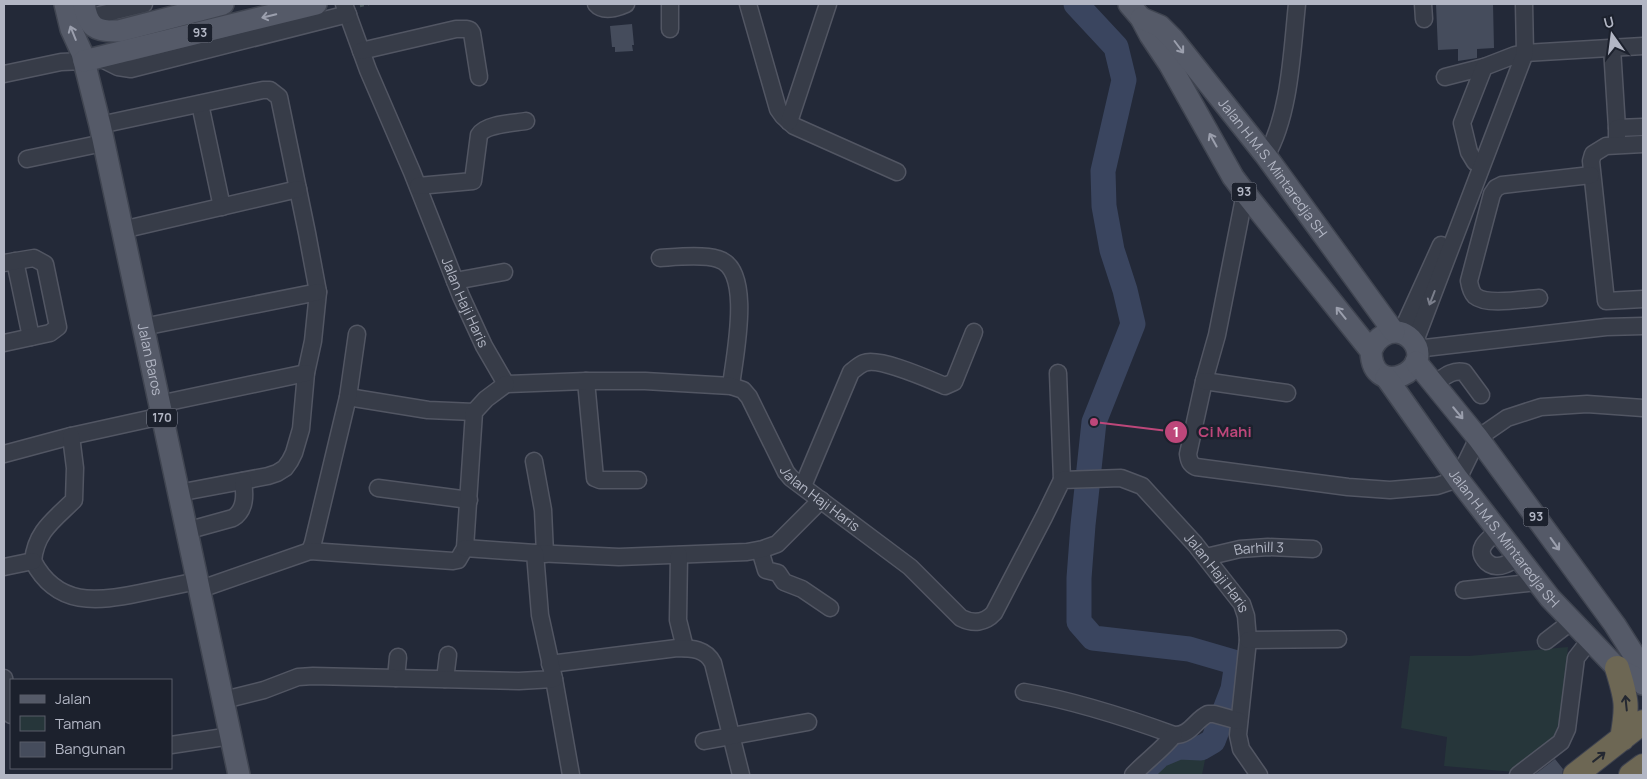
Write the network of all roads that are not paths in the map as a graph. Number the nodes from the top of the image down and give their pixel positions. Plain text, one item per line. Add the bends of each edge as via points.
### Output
1 (65, 4) edge
2 (224, 4) edge
3 (316, 4) edge
4 (596, 4) edge
5 (626, 4) edge
6 (670, 4) edge
7 (748, 4) edge
8 (828, 4) edge
9 (1297, 4) edge
10 (1514, 4) edge
11 (1524, 4) edge
12 (346, 9) edge
13 (85, 11) edge
14 (1135, 11) edge
15 (147, 13) edge
16 (670, 29) dead end
17 (1643, 46) edge
18 (1612, 48) junction
19 (361, 51) junction
20 (1520, 54) junction
21 (92, 60) junction
22 (1484, 67) junction
23 (4, 74) edge
24 (479, 77) dead end
25 (1445, 77) dead end
26 (200, 104) junction
27 (526, 121) dead end
28 (789, 122) junction
29 (1643, 127) edge
30 (1616, 128) junction
31 (101, 134) junction
32 (1643, 144) edge
33 (1618, 146) junction
34 (1264, 154) junction
35 (27, 159) dead end
36 (1475, 162) junction
37 (897, 172) dead end
38 (1591, 175) junction
39 (1470, 184) junction
40 (1239, 185) junction
41 (418, 186) junction
42 (298, 190) junction
43 (222, 207) junction
44 (122, 230) junction
45 (660, 258) dead end
46 (9, 262) edge
47 (504, 272) dead end
48 (455, 281) junction
49 (318, 292) junction
50 (1539, 298) dead end
51 (1643, 299) edge
52 (1606, 301) junction
53 (1643, 326) edge
54 (143, 327) junction
55 (1606, 327) junction
56 (974, 332) dead end
57 (357, 334) dead end
58 (31, 337) junction
59 (4, 343) edge
60 (1408, 344) junction
61 (1371, 351) junction
62 (306, 373) junction
63 (1058, 373) dead end
64 (1386, 377) junction
65 (586, 381) junction
66 (1204, 381) junction
67 (506, 384) junction
68 (1434, 384) junction
69 (731, 386) junction
70 (1287, 393) dead end
71 (1480, 395) dead end
72 (348, 397) junction
73 (1643, 408) edge
74 (160, 410) junction
75 (474, 412) junction
76 (71, 436) junction
77 (1478, 438) junction
78 (4, 454) edge
79 (534, 461) dead end
80 (1458, 478) junction
81 (1068, 479) junction
82 (243, 480) junction
83 (638, 480) dead end
84 (803, 486) junction
85 (378, 488) dead end
86 (178, 493) junction
87 (469, 500) junction
88 (820, 500) junction
89 (186, 531) junction
90 (465, 548) junction
91 (1313, 549) dead end
92 (760, 550) junction
93 (310, 551) junction
94 (540, 554) junction
95 (679, 555) junction
96 (1206, 557) junction
97 (33, 562) junction
98 (4, 567) edge
99 (1578, 575) junction
100 (198, 585) junction
101 (1464, 590) dead end
102 (1543, 590) junction
103 (830, 608) dead end
104 (1572, 621) junction
105 (1338, 639) dead end
106 (1248, 640) junction
107 (1590, 640) junction
108 (1546, 641) dead end
109 (685, 648) junction
110 (448, 655) dead end
111 (398, 657) dead end
112 (1617, 668) junction
113 (552, 671) junction
114 (4, 678) edge
115 (396, 678) junction
116 (445, 679) junction
117 (1642, 682) edge
118 (1024, 692) dead end
119 (224, 700) junction
120 (10, 711) edge
121 (1228, 718) junction
122 (808, 722) dead end
123 (1643, 722) edge
124 (732, 735) junction
125 (1174, 735) junction
126 (231, 736) junction
127 (1622, 739) junction
128 (704, 741) dead end
129 (172, 745) edge
130 (1643, 766) edge
131 (239, 775) edge
132 (571, 775) edge
133 (741, 775) edge
134 (1133, 775) edge
135 (1259, 775) edge
136 (1518, 775) edge
137 (1575, 775) edge
138 (1631, 775) edge

21 -> 1 main road, 170 via 71,29
2 - 15 main road, 93
3 -> 21 main road, 93
4 - 5 street via 609,9
6 - 16 street
7 - 28 street via 778,109
8 - 28 street
9 - 34 street via 1288,83 1277,132
10 - 20 street
11 - 20 street
12 - 19 street, Jalan Haji Haris
12 - 21 street via 131,69
13 - 15 main road, 93 via 91,25 110,31 119,31
14 -> 34 main road, Jalan H.M.S. Mintaredja SH / 93 via 1160,26 1173,39
40 -> 14 main road, Jalan H.M.S. Mintaredja SH / 93
15 - 21 main road via 128,38 92,50
17 - 18 street
18 - 20 street
18 - 30 street
19 - 24 street via 467,29 472,33
19 - 41 street, Jalan Haji Haris
20 - 22 street
20 - 36 street
20 - 39 street
21 - 23 street via 61,62
21 - 31 main road, Jalan Baros / 170
22 - 25 street
22 - 36 street via 1462,123 1469,152
26 - 31 street
26 - 42 street via 263,90 275,94 281,106
26 - 43 street
27 - 41 street via 482,131 473,181
28 - 37 street
29 - 30 street
30 - 33 street
31 - 35 street
31 - 44 main road, Jalan Baros / 170
32 - 33 street
33 - 38 street via 1606,146 1593,154
34 - 40 main road via 1254,149 1238,156 1232,165
34 - 60 main road, Jalan H.M.S. Mintaredja SH / 93
36 - 39 street
38 - 50 street via 1502,185 1492,194 1469,281 1471,291 1485,302
38 - 52 street
39 - 60 street via 1443,241
61 -> 40 main road, Jalan H.M.S. Mintaredja SH / 93
40 - 66 street via 1217,335
41 - 48 street, Jalan Haji Haris
42 - 43 street
42 - 49 street
43 - 44 street
44 - 54 main road, Jalan Baros / 170
45 - 69 street via 719,259 732,268 738,283 740,305
46 - 58 street
46 - 58 street via 34,258 45,264 58,327 50,334
47 - 48 street
48 - 67 street, Jalan Haji Haris via 484,346
49 - 54 street
49 - 62 street
51 - 52 street
52 - 55 street
53 - 55 street
54 - 74 main road, Jalan Baros / 170
55 - 60 street
56 - 84 street via 954,382 945,386 880,362 865,362 851,372
57 - 72 street
58 - 59 street
60 - 61 main road via 1386,333 1374,343
60 - 64 main road via 1407,374
60 - 68 main road, Jalan H.M.S. Mintaredja SH / 93
61 - 64 main road, Jalan H.M.S. Mintaredja SH / 93 via 1374,367
62 - 74 street
62 - 82 street via 301,429 290,461 268,476
63 - 81 street
64 - 80 main road, Jalan H.M.S. Mintaredja SH / 93
65 - 67 street
65 - 69 street
65 - 83 street via 595,478
66 - 70 street
66 - 80 street via 1188,454 1189,461 1196,467 1390,490 1437,486
67 - 75 street
68 - 71 street via 1457,370 1464,372
68 -> 77 main road, Jalan H.M.S. Mintaredja SH / 93
69 - 84 street, Jalan Haji Haris via 743,390 749,397 786,472
72 - 75 street via 428,410
72 - 93 street
73 - 77 street via 1587,404 1541,407 1507,418
74 - 76 street
74 - 86 main road, Jalan Baros / 170
75 - 87 street
76 - 78 street
76 - 97 street via 74,500 48,524
77 - 80 street
77 -> 99 main road, Jalan H.M.S. Mintaredja SH / 93
79 - 94 street via 543,510
80 - 102 main road, Jalan H.M.S. Mintaredja SH / 93
81 - 88 street, Jalan Haji Haris via 1044,517 994,613 987,620 975,622 961,618 910,566
81 - 96 street, Jalan Haji Haris via 1121,478 1142,486
82 - 86 street
82 - 89 street via 244,500 238,514
84 - 88 street, Jalan Haji Haris
85 - 87 street
86 - 89 main road, Jalan Baros / 170
87 - 90 street
88 - 92 street via 777,544
89 - 100 main road, Jalan Baros / 170
90 - 93 street via 458,560 453,561
90 - 94 street
91 - 96 street, Barhill 3 via 1240,549
92 - 95 street
92 - 103 street via 766,570 778,573 784,582 802,589
93 - 100 street
94 - 95 street
94 - 113 street via 540,615
95 - 109 street via 678,620
96 - 106 street, Jalan Haji Haris via 1242,604
97 - 98 street
97 - 100 street via 39,573 55,587 74,597 90,600
99 - 102 main road via 1568,593
99 - 117 main road, Jalan H.M.S. Mintaredja SH / 93 via 1636,658
100 - 119 main road, Jalan Baros / 170
101 - 102 street
102 - 104 main road, Jalan H.M.S. Mintaredja SH / 93
104 - 107 main road, Jalan H.M.S. Mintaredja SH / 93
104 - 108 street
105 - 106 street
106 - 121 street, Jalan Haji Haris
107 - 112 main road, Jalan H.M.S. Mintaredja SH / 93
107 - 136 street via 1576,658 1567,728 1561,742
109 - 113 street
109 - 124 street via 700,650 710,657
110 - 116 street
111 - 115 street
112 - 117 main road, Jalan H.M.S. Mintaredja SH / 93
127 -> 112 highway via 1627,702
113 - 116 street via 519,681
113 - 132 street
114 - 120 street
115 - 116 street
115 - 119 street via 298,677
118 - 125 street via 1055,697
119 - 126 main road, Jalan Baros / 170
121 - 125 street via 1204,716 1187,732
121 - 135 street, Jalan Haji Haris via 1238,735 1241,749
122 - 124 street
123 - 127 highway
124 - 128 street
124 - 133 street
125 - 134 street
126 - 129 street
126 - 131 main road, Jalan Baros / 170
137 -> 127 highway
130 - 138 highway

